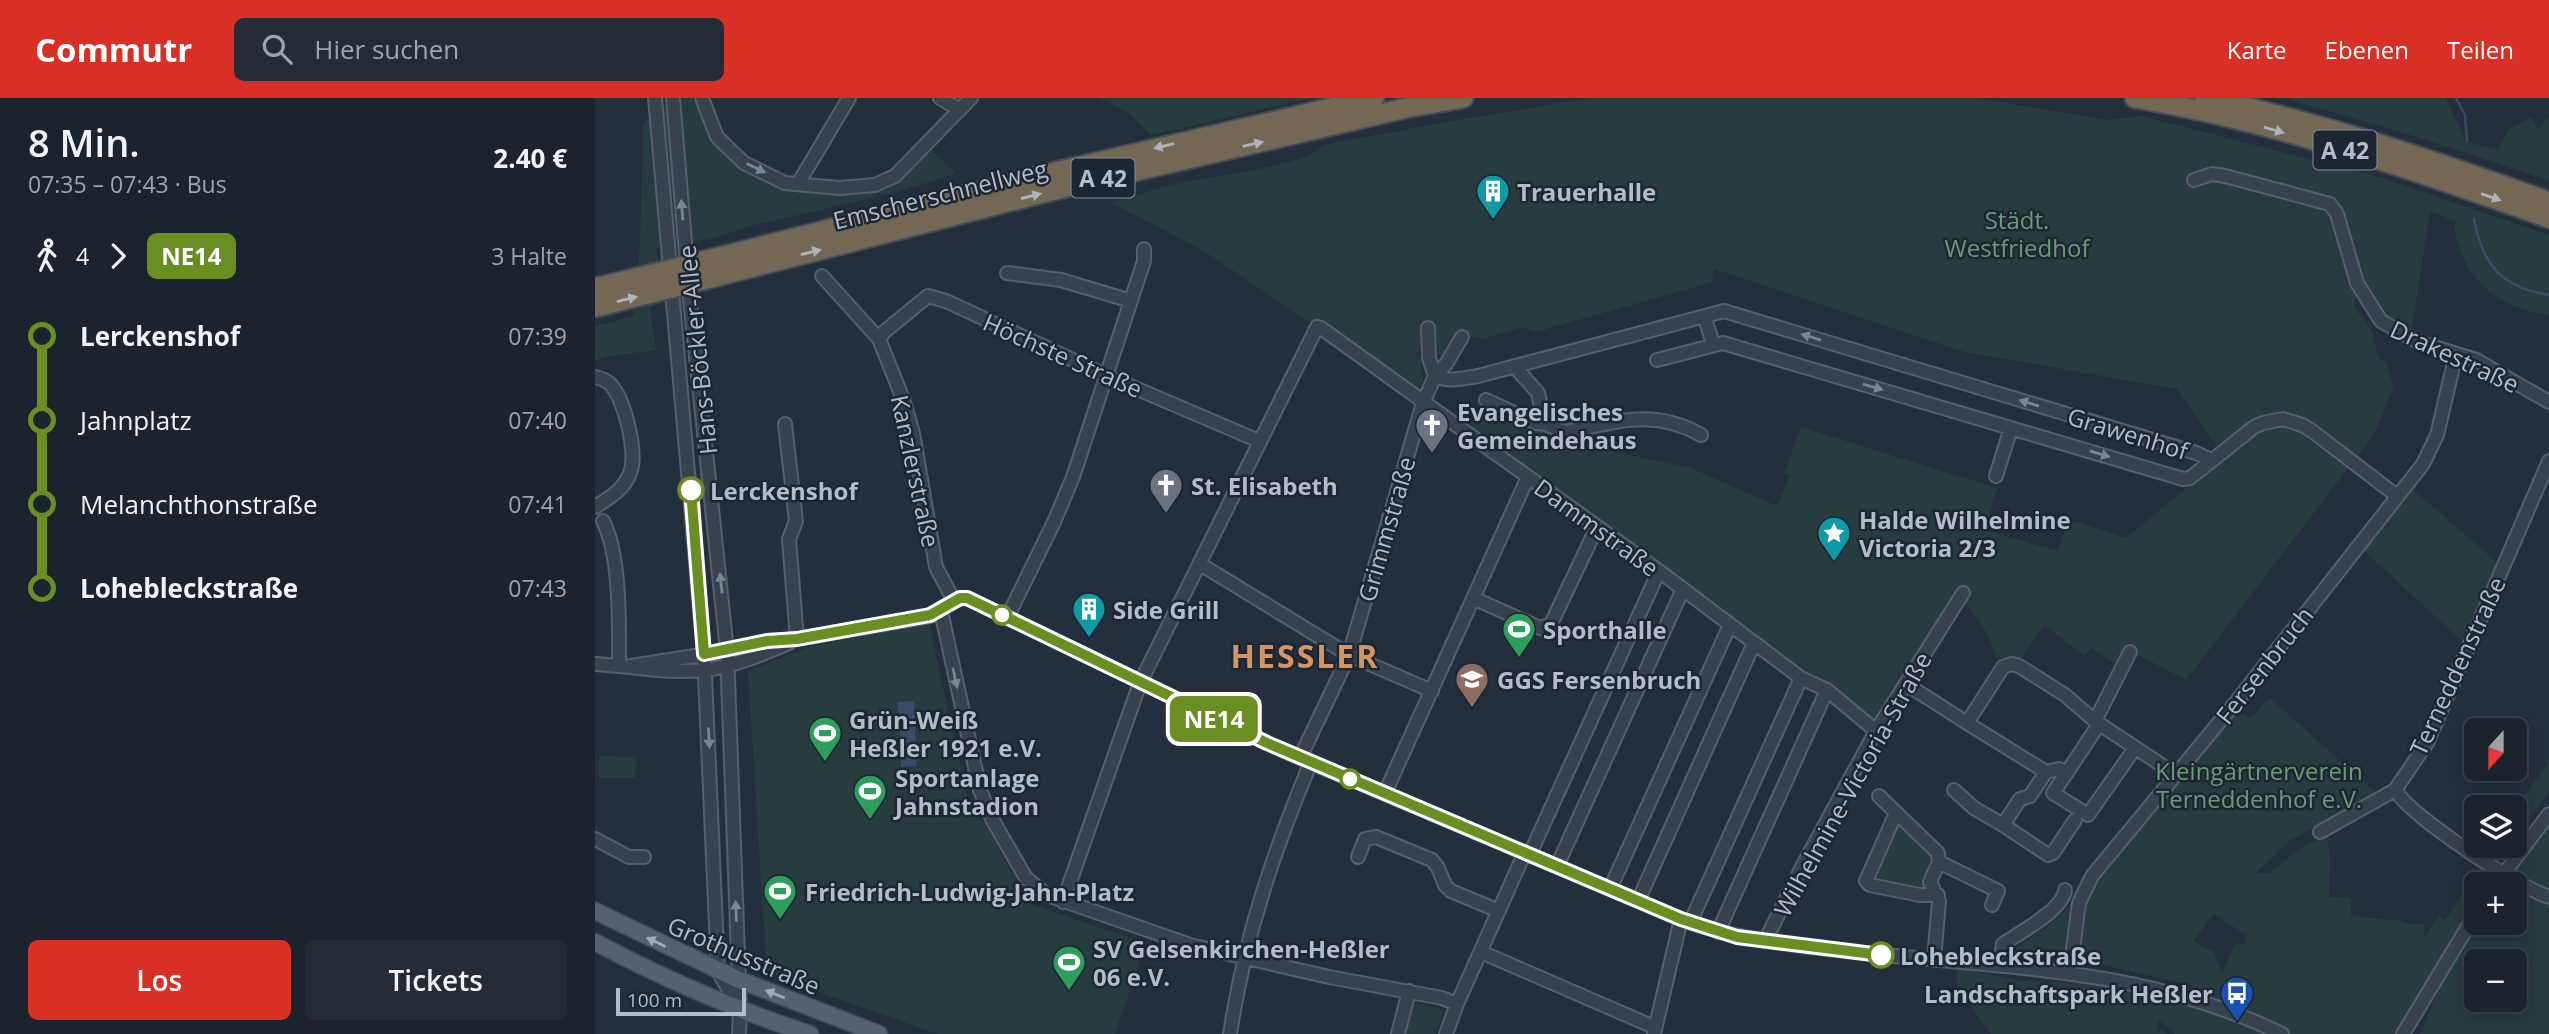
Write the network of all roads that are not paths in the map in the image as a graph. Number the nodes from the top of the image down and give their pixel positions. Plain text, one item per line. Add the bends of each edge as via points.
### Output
1 (655, 98) edge
2 (673, 98) edge
3 (702, 98) edge
4 (849, 98) edge
5 (940, 98) edge
6 (971, 98) edge
7 (1374, 98) edge
8 (1463, 98) edge
9 (2136, 98) edge
10 (2205, 98) edge
11 (960, 110) junction
12 (2429, 159) junction
13 (2195, 180) dead end
14 (798, 184) junction
15 (2549, 190) edge
16 (2549, 202) edge
17 (2549, 218) edge
18 (1144, 249) dead end
19 (701, 271) junction
20 (1007, 273) dead end
21 (822, 276) dead end
22 (658, 282) junction
23 (595, 288) edge
24 (1131, 301) junction
25 (595, 307) edge
26 (1705, 318) junction
27 (1428, 328) dead end
28 (1462, 337) dead end
29 (879, 339) junction
30 (1713, 344) junction
31 (2456, 354) junction
32 (1657, 360) dead end
33 (1515, 368) junction
34 (1107, 376) junction
35 (1435, 376) junction
36 (595, 377) edge
37 (2548, 398) edge
38 (1486, 400) dead end
39 (1423, 403) junction
40 (785, 424) dead end
41 (1545, 424) junction
42 (2011, 428) junction
43 (1701, 435) dead end
44 (1259, 441) junction
45 (2211, 460) junction
46 (2549, 461) edge
47 (1996, 476) dead end
48 (1528, 477) junction
49 (2396, 496) junction
50 (595, 508) edge
51 (603, 521) dead end
52 (1597, 527) junction
53 (1200, 564) junction
54 (1659, 571) junction
55 (1683, 589) junction
56 (1963, 593) dead end
57 (1473, 598) junction
58 (954, 601) junction
59 (941, 611) junction
60 (1007, 618) junction
61 (1730, 625) junction
62 (797, 639) junction
63 (1754, 643) junction
64 (727, 651) junction
65 (2130, 652) dead end
66 (704, 654) junction
67 (1349, 655) junction
68 (595, 664) edge
69 (726, 665) junction
70 (625, 666) junction
71 (705, 670) junction
72 (1801, 678) junction
73 (1140, 683) junction
74 (1906, 684) junction
75 (1827, 690) junction
76 (1431, 691) junction
77 (2097, 722) junction
78 (1967, 723) junction
79 (1876, 731) junction
80 (2135, 748) junction
81 (1305, 760) junction
82 (2046, 772) junction
83 (2066, 774) junction
84 (2175, 774) junction
85 (1954, 790) dead end
86 (2395, 790) junction
87 (1385, 793) junction
88 (1879, 796) dead end
89 (1896, 813) junction
90 (2549, 814) edge
91 (2075, 820) dead end
92 (2003, 825) junction
93 (2320, 832) dead end
94 (595, 839) edge
95 (1527, 853) junction
96 (1358, 856) dead end
97 (644, 857) dead end
98 (1939, 862) junction
99 (1557, 866) junction
100 (2490, 872) edge
101 (2504, 872) edge
102 (1610, 889) junction
103 (2527, 889) edge
104 (2065, 890) dead end
105 (1938, 895) junction
106 (2549, 897) edge
107 (1638, 901) junction
108 (1063, 902) junction
109 (1992, 905) dead end
110 (595, 911) edge
111 (1499, 911) junction
112 (1685, 921) junction
113 (1718, 932) junction
114 (2464, 934) edge
115 (1765, 941) junction
116 (595, 942) edge
117 (1481, 952) junction
118 (1244, 957) junction
119 (1934, 960) junction
120 (2000, 965) junction
121 (718, 971) junction
122 (2070, 972) junction
123 (737, 979) junction
124 (1409, 991) junction
125 (1457, 1004) junction
126 (740, 1010) junction
127 (2415, 1018) junction
128 (1654, 1031) edge
129 (739, 1034) edge
130 (810, 1034) edge
131 (879, 1034) edge
132 (1230, 1034) edge
133 (1398, 1034) edge
134 (1446, 1034) edge
135 (2282, 1034) edge
136 (2403, 1034) edge
137 (2409, 1034) edge

1 - 66 street, Hans-Böckler-Allee
64 -> 2 street, Hans-Böckler-Allee
3 -> 14 street via 717,137 730,151 744,163
4 - 14 street
5 - 11 street
6 - 11 street
7 -> 19 highway, Emscherschnellweg / A 42 via 1087,165
19 -> 8 highway, Emscherschnellweg / A 42
9 -> 17 highway, A 42 via 2368,156
10 - 12 highway, A 42
11 - 14 street via 886,181 858,188
12 - 15 highway via 2458,162
12 - 16 highway, A 42
13 - 31 street, Drakestraße via 2212,174 2225,176 2330,204 2336,210 2357,283 2382,321 2418,342
18 - 24 street
19 - 22 highway, Emscherschnellweg / A 42, bridge
20 - 24 street via 1061,280
21 - 29 street, Kanzlerstraße
22 - 23 highway, Emscherschnellweg / A 42
25 -> 22 highway, Emscherschnellweg / A 42
24 - 34 street
26 - 30 street
26 - 33 street, Grawenhof
45 -> 26 street, Grawenhof via 1724,312
27 - 35 street
28 - 35 street, Grimmstraße
29 - 34 street, Höchste Straße via 927,296
29 - 58 street, Kanzlerstraße via 909,415 936,567
30 - 32 street, Grawenhof
30 -> 42 street, Grawenhof via 1723,343
31 - 37 street, Drakestraße
31 - 49 street, Fersenbruch via 2437,435 2423,464
33 - 35 street, Grawenhof via 1454,381
33 - 41 street via 1538,393
34 - 44 street, Höchste Straße
34 - 60 street via 1073,477
35 - 39 street, Grimmstraße
36 - 50 street via 609,383 619,397 634,459 624,485
38 - 41 street
39 - 44 street, Dammstraße via 1321,328 1315,329
39 - 48 street, Dammstraße
39 - 67 street, Grimmstraße
40 - 62 street via 796,522 789,540
41 - 43 street via 1565,432 1646,417 1685,425
42 -> 45 street, Grawenhof via 2183,479
42 - 47 street
44 - 53 street
45 - 49 street via 2263,422 2291,420
46 - 86 street, Terneddenstraße via 2427,743
48 - 52 street, Dammstraße
48 - 57 street
49 - 84 street, Fersenbruch
51 - 70 street via 613,557
52 - 54 street, Dammstraße
52 - 57 street via 1551,624 1540,628
53 - 67 street
53 - 73 street
54 - 55 street, Dammstraße
54 - 95 street
55 - 61 street, Dammstraße
55 - 99 street
56 - 74 street, Wilhelmine-Victoria-Straße
57 - 76 street
58 - 59 street
58 - 60 street via 967,598
59 - 62 street
59 -> 108 street via 976,778 992,819 1026,878
60 - 73 street
61 - 63 street, Dammstraße
61 - 102 street
62 - 64 street
62 - 69 street
63 - 72 street, Dammstraße
63 - 107 street
64 - 66 street
64 - 69 street, Hans-Böckler-Allee
65 - 77 street
66 - 70 street
66 - 71 street, Hans-Böckler-Allee
67 - 76 street
67 - 81 street, Grimmstraße
68 - 70 street
69 - 71 street
123 -> 69 street, Hans-Böckler-Allee
70 - 71 street
71 -> 121 street, Hans-Böckler-Allee
72 - 75 street, Dammstraße
72 - 112 street
73 - 81 street
73 - 108 street
74 - 78 street
74 - 79 street, Wilhelmine-Victoria-Straße
75 - 79 street, Dammstraße
75 - 113 street
76 - 87 street
77 - 78 street via 2065,695 2012,664 2003,667
77 - 80 street
77 - 83 street
78 - 82 street
79 - 115 street, Wilhelmine-Victoria-Straße
80 - 83 street via 2088,815 2053,793
80 - 84 street
81 - 87 street
81 - 118 street, Grimmstraße
82 - 83 street via 2059,769
82 - 92 street
84 - 122 street, Fersenbruch via 2087,883
85 - 92 street
86 - 93 street, Terneddenstraße
86 - 100 street
87 - 95 street
88 - 89 street, Wilhelmine-Victoria-Straße
89 - 98 street, Wilhelmine-Victoria-Straße via 1938,853
89 - 105 street via 1866,881
90 - 101 street
91 - 92 street via 2047,855
94 - 97 street via 629,857
95 - 99 street
95 - 111 street
96 - 111 street via 1365,839 1376,837 1432,860 1451,891
98 - 105 street via 1930,882
98 - 109 street, Wilhelmine-Victoria-Straße via 1998,891
99 - 102 street
102 - 107 street
103 - 106 street
104 - 120 street via 2055,908 2003,944
105 - 119 street
107 - 112 street
108 - 118 street via 1190,945
121 -> 110 main road, Grothusstraße
111 - 117 street
112 - 113 street
112 - 128 street
113 - 115 street
114 - 127 street
115 - 119 street
116 - 126 main road, Grothusstraße
117 - 125 street
117 - 128 street
118 - 124 street
118 - 132 street, Grimmstraße
119 - 120 street
120 - 122 street
121 - 123 main road, Grothusstraße
121 - 126 street
122 - 135 street via 2182,995
123 - 126 street, Hans-Böckler-Allee
131 -> 123 main road, Grothusstraße
124 - 125 street
124 - 133 street
125 - 134 street
126 - 129 street, Hans-Böckler-Allee
126 - 130 main road, Grothusstraße
127 - 136 street
127 - 137 street

